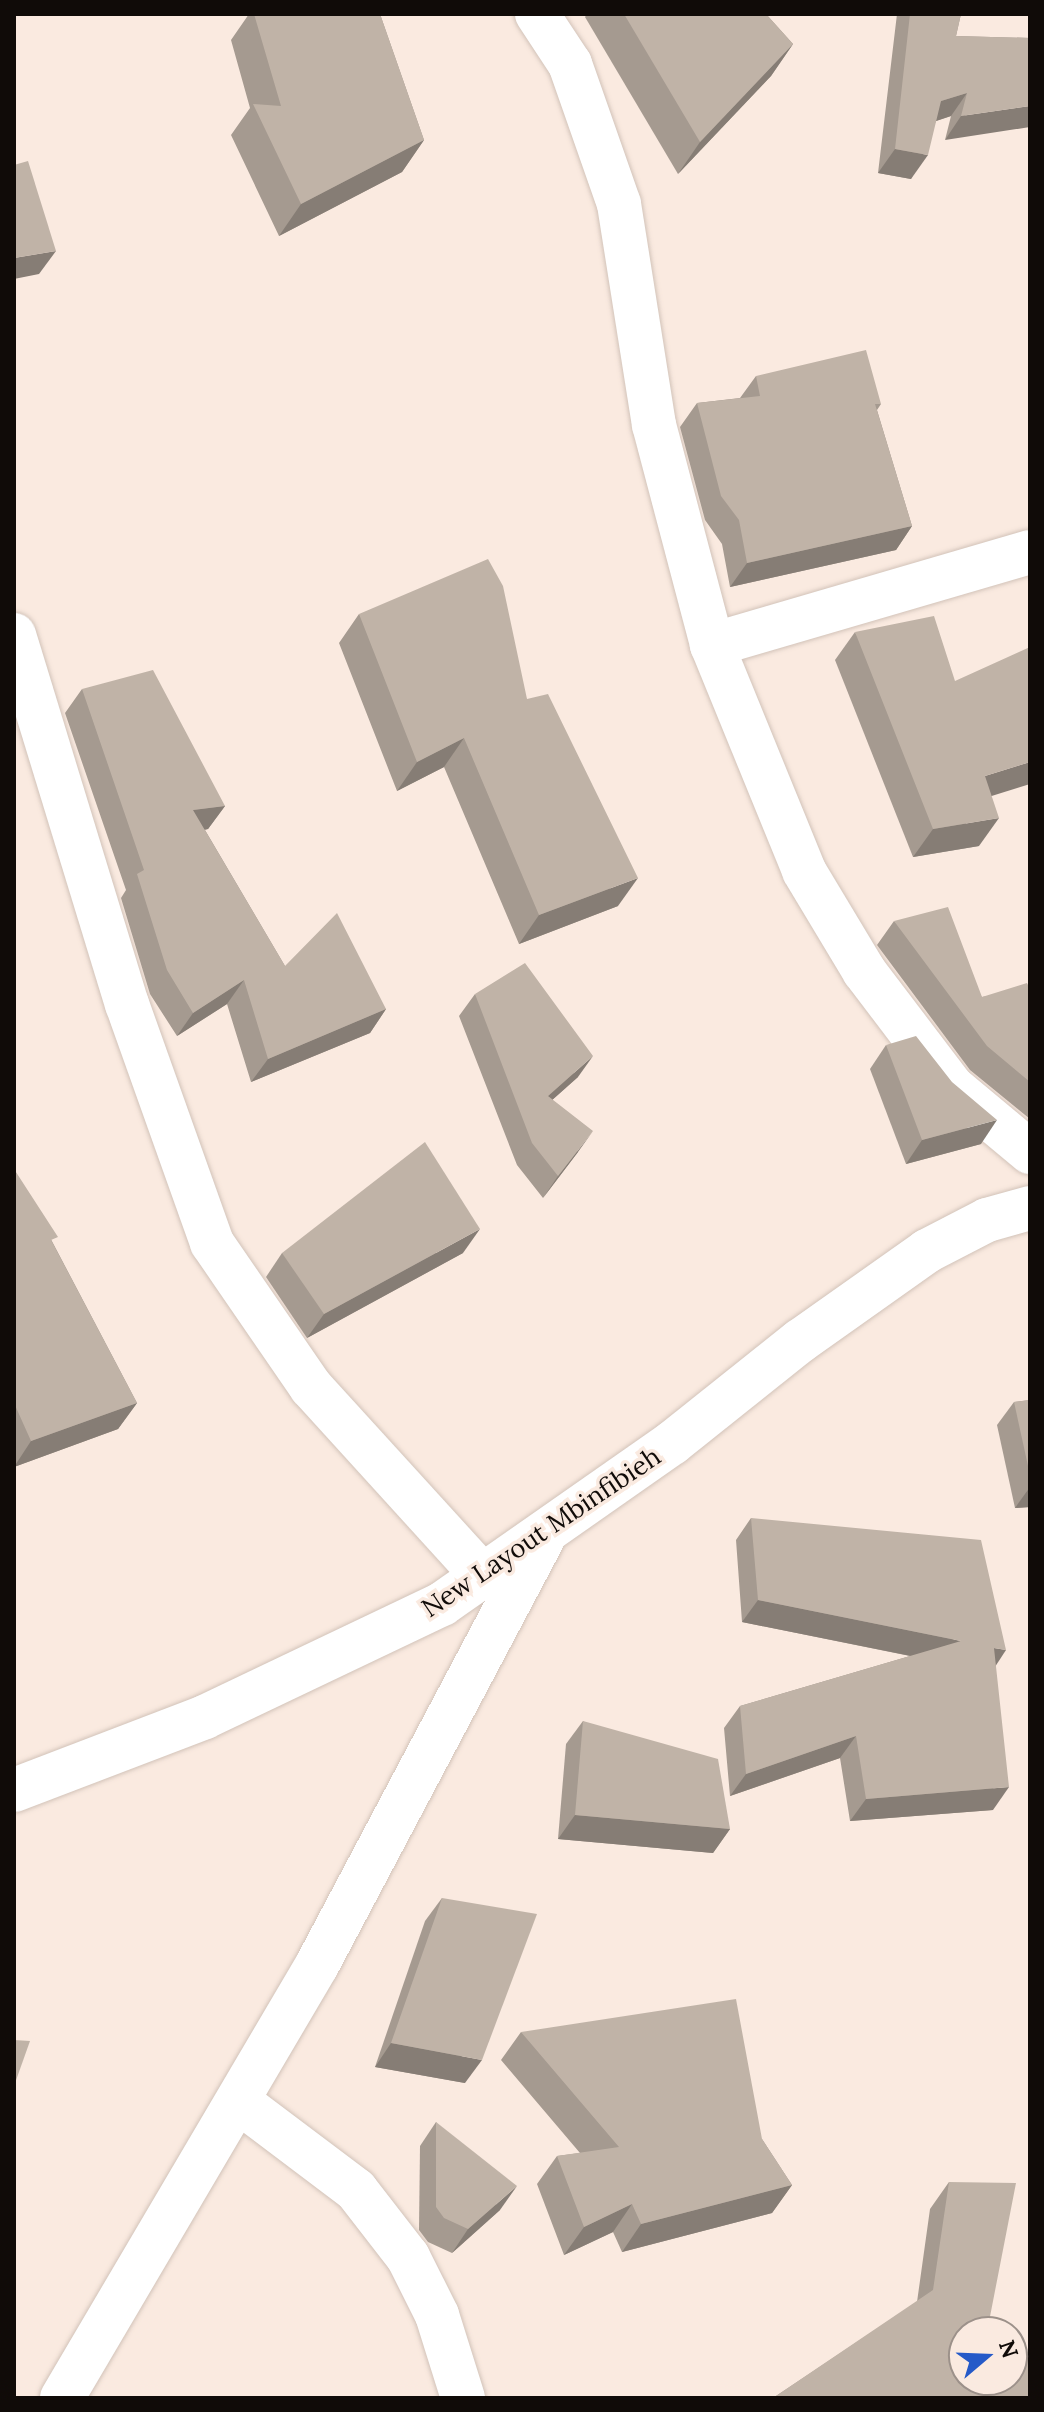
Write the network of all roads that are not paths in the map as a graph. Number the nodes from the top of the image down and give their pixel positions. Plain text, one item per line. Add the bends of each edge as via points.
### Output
1 (537, 14) edge
2 (1030, 552) edge
3 (14, 635) edge
4 (712, 645) junction
5 (1030, 1152) edge
6 (1030, 1208) edge
7 (546, 1532) junction
8 (483, 1576) junction
9 (14, 1790) edge
10 (238, 2101) junction
11 (62, 2398) edge
12 (463, 2398) edge

1 - 4 street via 570,64 619,204 654,425
2 - 4 street
3 - 8 street via 127,1004 212,1243 311,1387
4 - 5 street via 804,871 864,971 952,1087
6 - 7 street, New Layout Mbinfibieh via 987,1220 927,1251
7 - 8 street, New Layout Mbinfibieh
7 - 10 street via 317,1965
8 - 9 street, New Layout Mbinfibieh via 442,1604 205,1717
10 - 11 street
10 - 12 street via 356,2190 408,2257 437,2315

